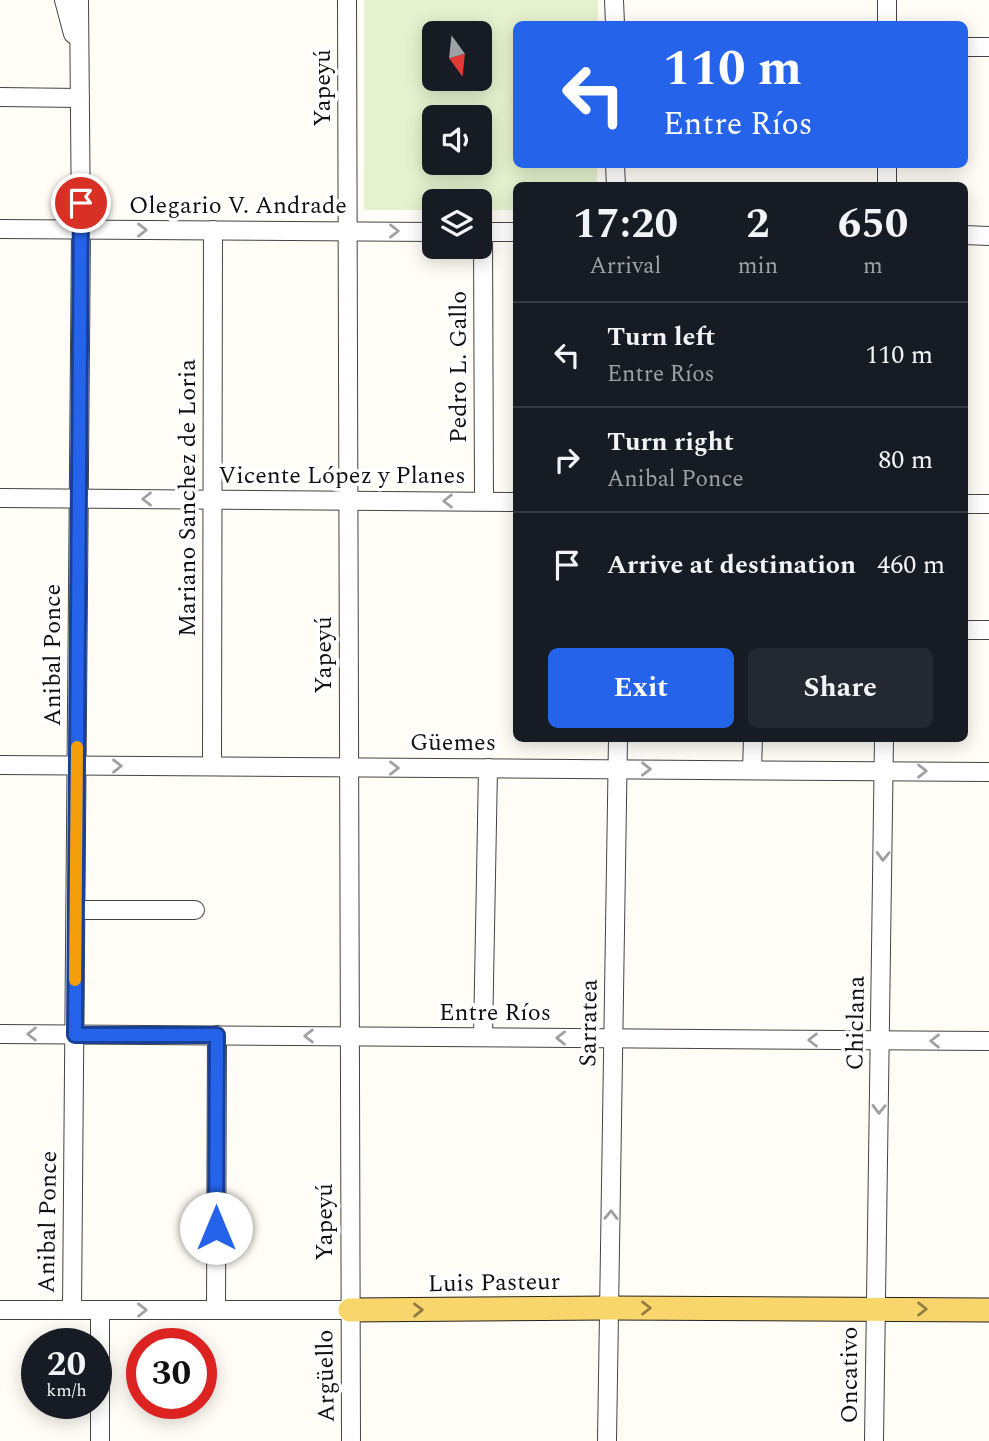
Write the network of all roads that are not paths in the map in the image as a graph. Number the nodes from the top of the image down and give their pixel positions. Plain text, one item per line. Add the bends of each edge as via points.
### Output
1 (64, 0) edge
2 (79, 0) edge
3 (347, 0) edge
4 (614, 0) edge
5 (887, 0) edge
6 (615, 21) edge
7 (887, 21) edge
8 (968, 47) edge
9 (989, 47) edge
10 (80, 55) junction
11 (0, 97) edge
12 (80, 98) junction
13 (0, 229) edge
14 (81, 229) junction
15 (213, 230) junction
16 (348, 231) junction
17 (422, 232) edge
18 (492, 232) edge
19 (513, 232) edge
20 (968, 235) edge
21 (989, 236) edge
22 (481, 259) edge
23 (0, 498) edge
24 (78, 499) junction
25 (213, 499) junction
26 (349, 500) junction
27 (484, 501) junction
28 (513, 502) edge
29 (968, 504) edge
30 (989, 504) edge
31 (968, 630) edge
32 (989, 630) edge
33 (618, 742) edge
34 (753, 742) edge
35 (884, 742) edge
36 (0, 765) edge
37 (77, 766) junction
38 (212, 766) junction
39 (349, 768) junction
40 (488, 768) junction
41 (618, 768) junction
42 (752, 770) junction
43 (884, 771) junction
44 (989, 772) edge
45 (76, 910) junction
46 (195, 910) dead end
47 (0, 1034) edge
48 (75, 1035) junction
49 (217, 1035) junction
50 (349, 1037) junction
51 (483, 1038) junction
52 (613, 1039) junction
53 (881, 1040) junction
54 (989, 1041) edge
55 (610, 1308) junction
56 (875, 1309) junction
57 (0, 1310) edge
58 (72, 1310) junction
59 (100, 1310) junction
60 (216, 1310) junction
61 (350, 1310) junction
62 (989, 1310) edge
63 (100, 1441) edge
64 (351, 1441) edge
65 (607, 1441) edge
66 (874, 1441) edge

1 - 10 street
2 - 10 street, Anibal Ponce
3 - 16 street, Yapeyú
4 - 6 street
5 - 7 street
8 - 9 street
10 - 12 street, Anibal Ponce
11 - 12 street
12 - 14 street, Anibal Ponce
13 - 14 street, Olegario V. Andrade
14 -> 15 street, Olegario V. Andrade
14 - 24 street, Anibal Ponce
15 - 16 street, Olegario V. Andrade
15 - 25 street, Mariano Sanchez de Loria
16 -> 17 street, Olegario V. Andrade
16 - 26 street, Yapeyú
18 - 19 street
20 - 21 street
22 - 27 street, Pedro L. Gallo
23 - 24 street, Vicente López y Planes
25 -> 24 street, Vicente López y Planes
24 - 37 street, Anibal Ponce
25 - 26 street, Vicente López y Planes
25 - 38 street, Mariano Sanchez de Loria
27 -> 26 street, Vicente López y Planes
26 - 39 street, Yapeyú
27 - 28 street, Vicente López y Planes
29 - 30 street
31 - 32 street
33 - 41 street, Sarratea
34 - 42 street
35 - 43 street, Chiclana
36 - 37 street, Güemes
37 -> 38 street, Güemes
37 - 45 street, Anibal Ponce
38 - 39 street, Güemes
39 -> 40 street, Güemes
39 - 50 street, Yapeyú
40 - 41 street, Güemes
40 - 51 street
41 -> 42 street, Güemes
41 - 52 street, Sarratea
42 - 43 street, Güemes
43 -> 44 street, Güemes
43 -> 53 street, Chiclana
45 - 46 street
45 - 48 street, Anibal Ponce
48 -> 47 street, Entre Ríos
48 - 49 street, Entre Ríos
48 - 58 street, Anibal Ponce
50 -> 49 street, Entre Ríos
49 - 60 street
50 - 51 street, Entre Ríos
50 - 61 street, Yapeyú
52 -> 51 street, Entre Ríos
53 -> 52 street, Entre Ríos
55 -> 52 street, Sarratea
54 -> 53 street, Entre Ríos
53 -> 56 street, Chiclana
55 -> 56 main road, Luis Pasteur
61 -> 55 main road, Luis Pasteur
55 - 65 street, Sarratea
56 -> 62 main road, Luis Pasteur
56 - 66 street, Oncativo
57 - 58 street, Luis Pasteur
58 - 59 street, Luis Pasteur
59 -> 60 street, Luis Pasteur
59 - 63 street
60 - 61 street, Luis Pasteur
61 - 64 street, Argüello

